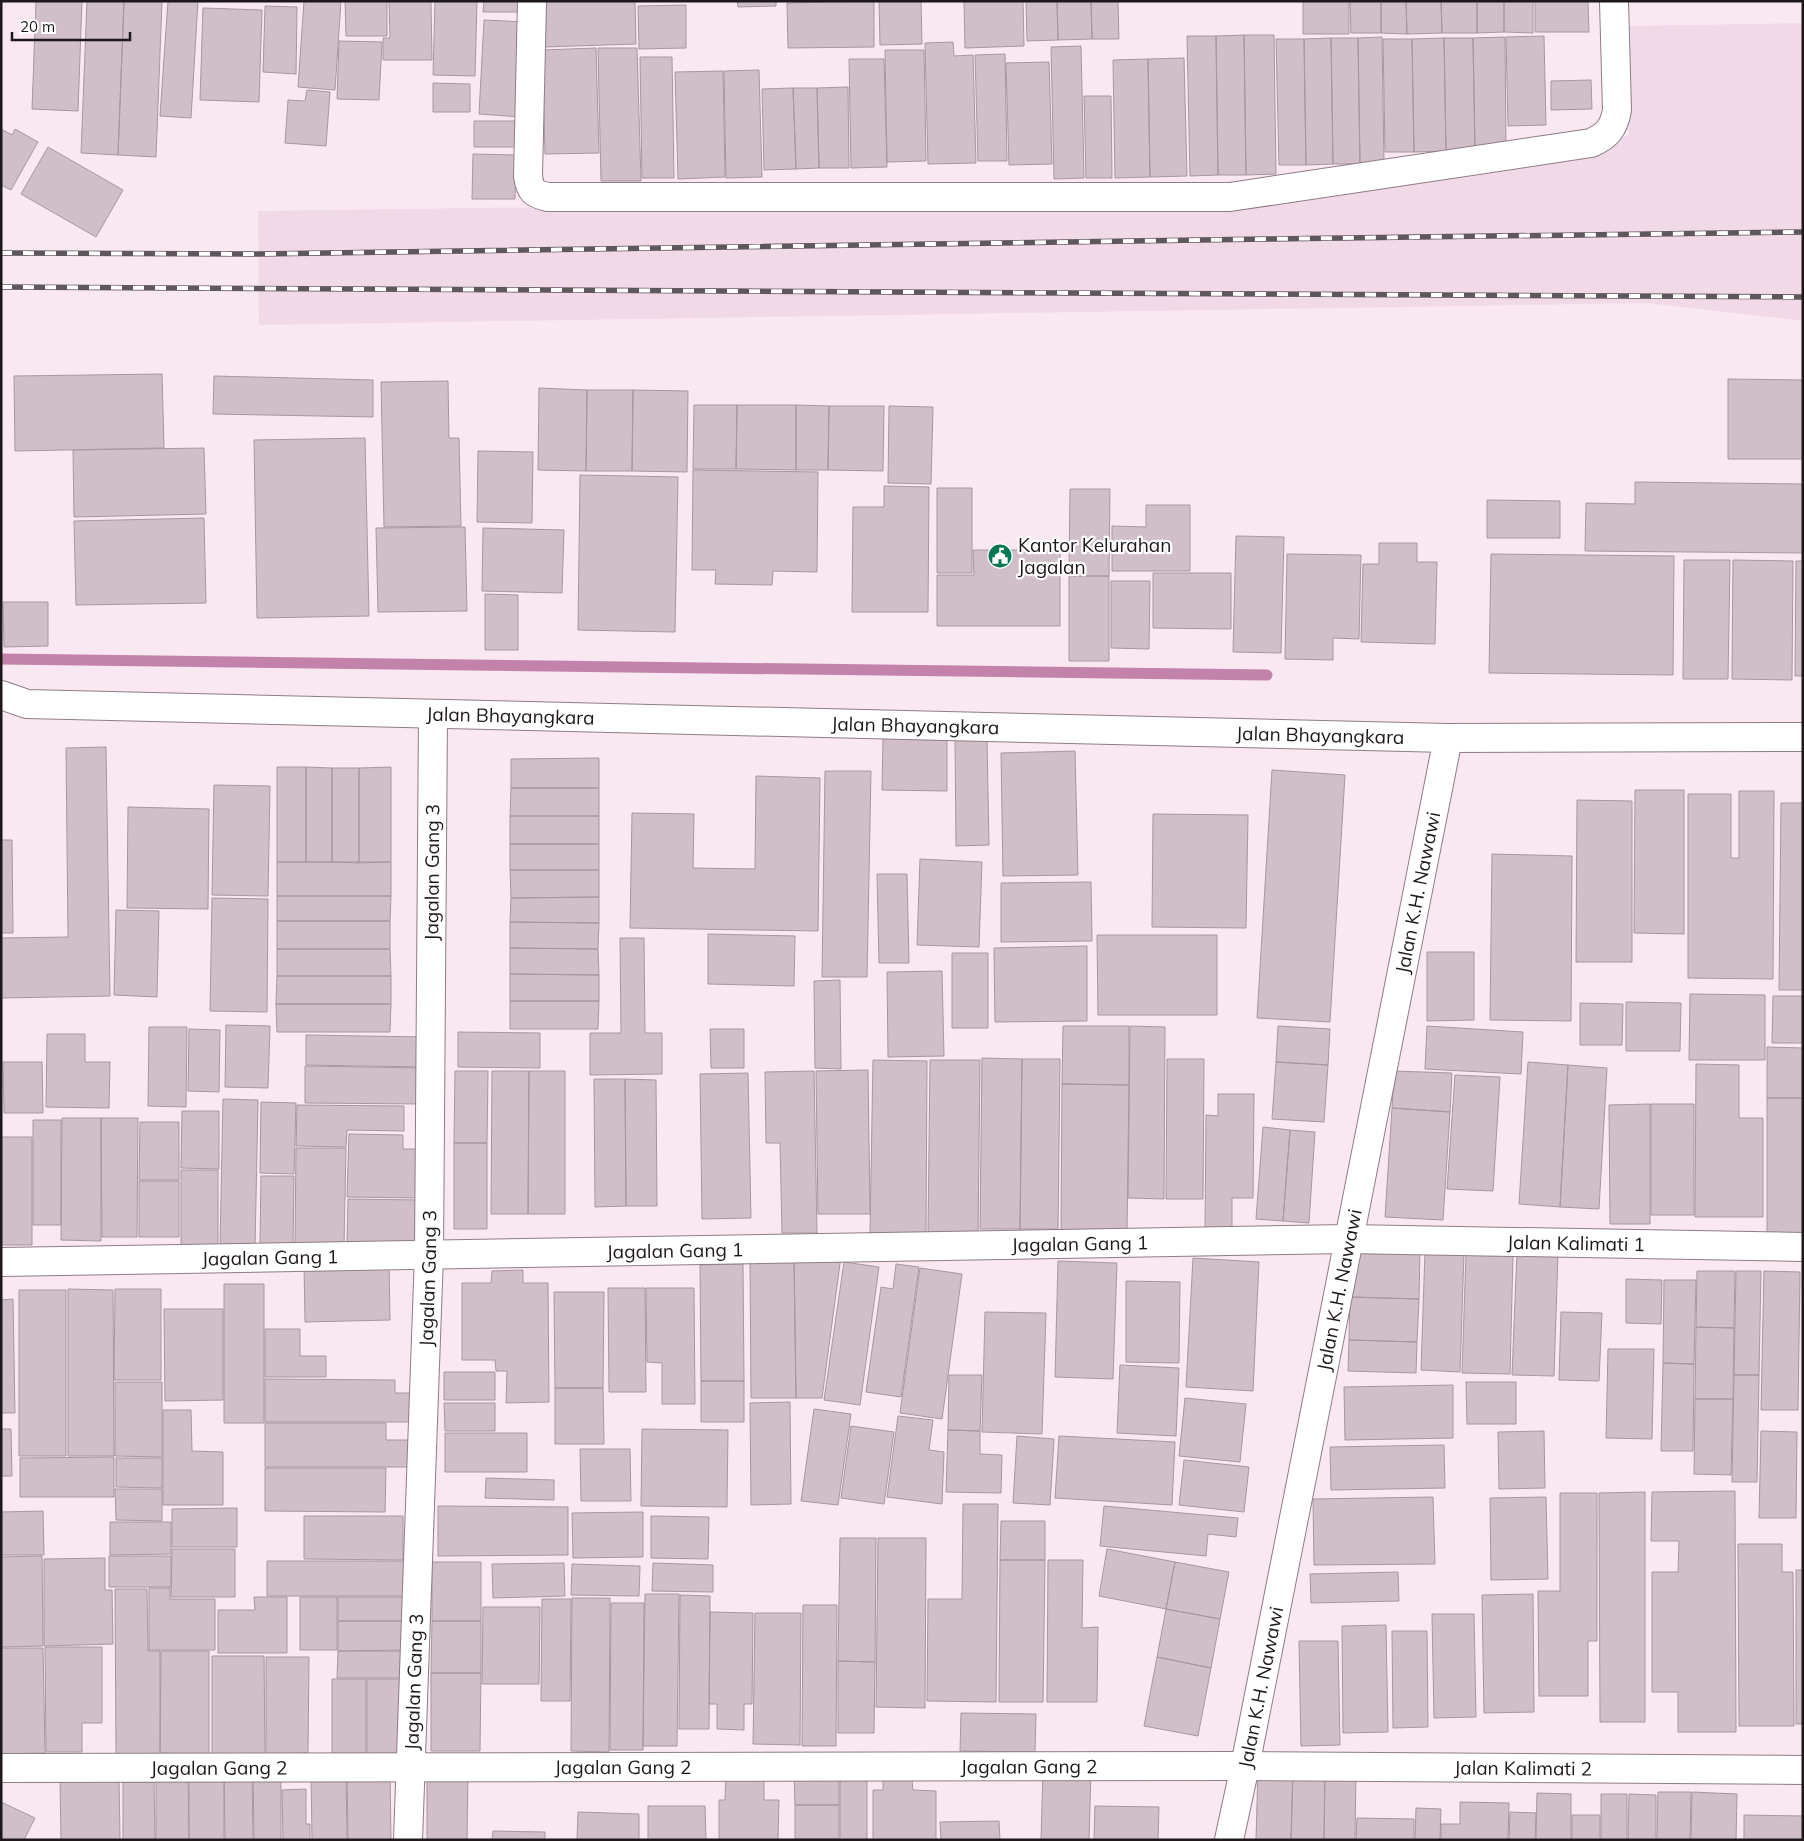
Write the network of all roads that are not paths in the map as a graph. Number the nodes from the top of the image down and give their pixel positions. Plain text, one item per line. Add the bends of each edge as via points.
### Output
1 (532, 1) edge
2 (1614, 1) edge
3 (1, 695) edge
4 (27, 704) junction
5 (434, 714) junction
6 (1, 715) edge
7 (1803, 737) edge
8 (1448, 738) junction
9 (1348, 1239) junction
10 (1803, 1247) edge
11 (429, 1254) junction
12 (1, 1262) edge
13 (1245, 1766) junction
14 (411, 1767) junction
15 (1, 1768) edge
16 (1803, 1770) edge
17 (408, 1840) edge
18 (1229, 1840) edge

1 - 2 street via 528,176 529,185 540,195 1230,197 1601,139 1616,122
3 - 4 street, Jalan Bhayangkara
4 - 5 street, Jalan Bhayangkara
4 - 6 street, Jalan Bhayangkara
5 - 8 street, Jalan Bhayangkara
5 - 11 street, Jagalan Gang 3
7 - 8 street, Jalan Bhayangkara
8 - 9 street, Jalan K.H. Nawawi
9 - 10 street, Jalan Kalimati 1
9 - 11 street, Jagalan Gang 1
9 - 13 street, Jalan K.H. Nawawi
11 - 12 street, Jagalan Gang 1
11 - 14 street, Jagalan Gang 3
13 - 14 street, Jagalan Gang 2
13 - 16 street, Jalan Kalimati 2
13 - 18 street, Jalan K.H. Nawawi
14 - 15 street, Jagalan Gang 2
14 - 17 street, Jagalan Gang 3

